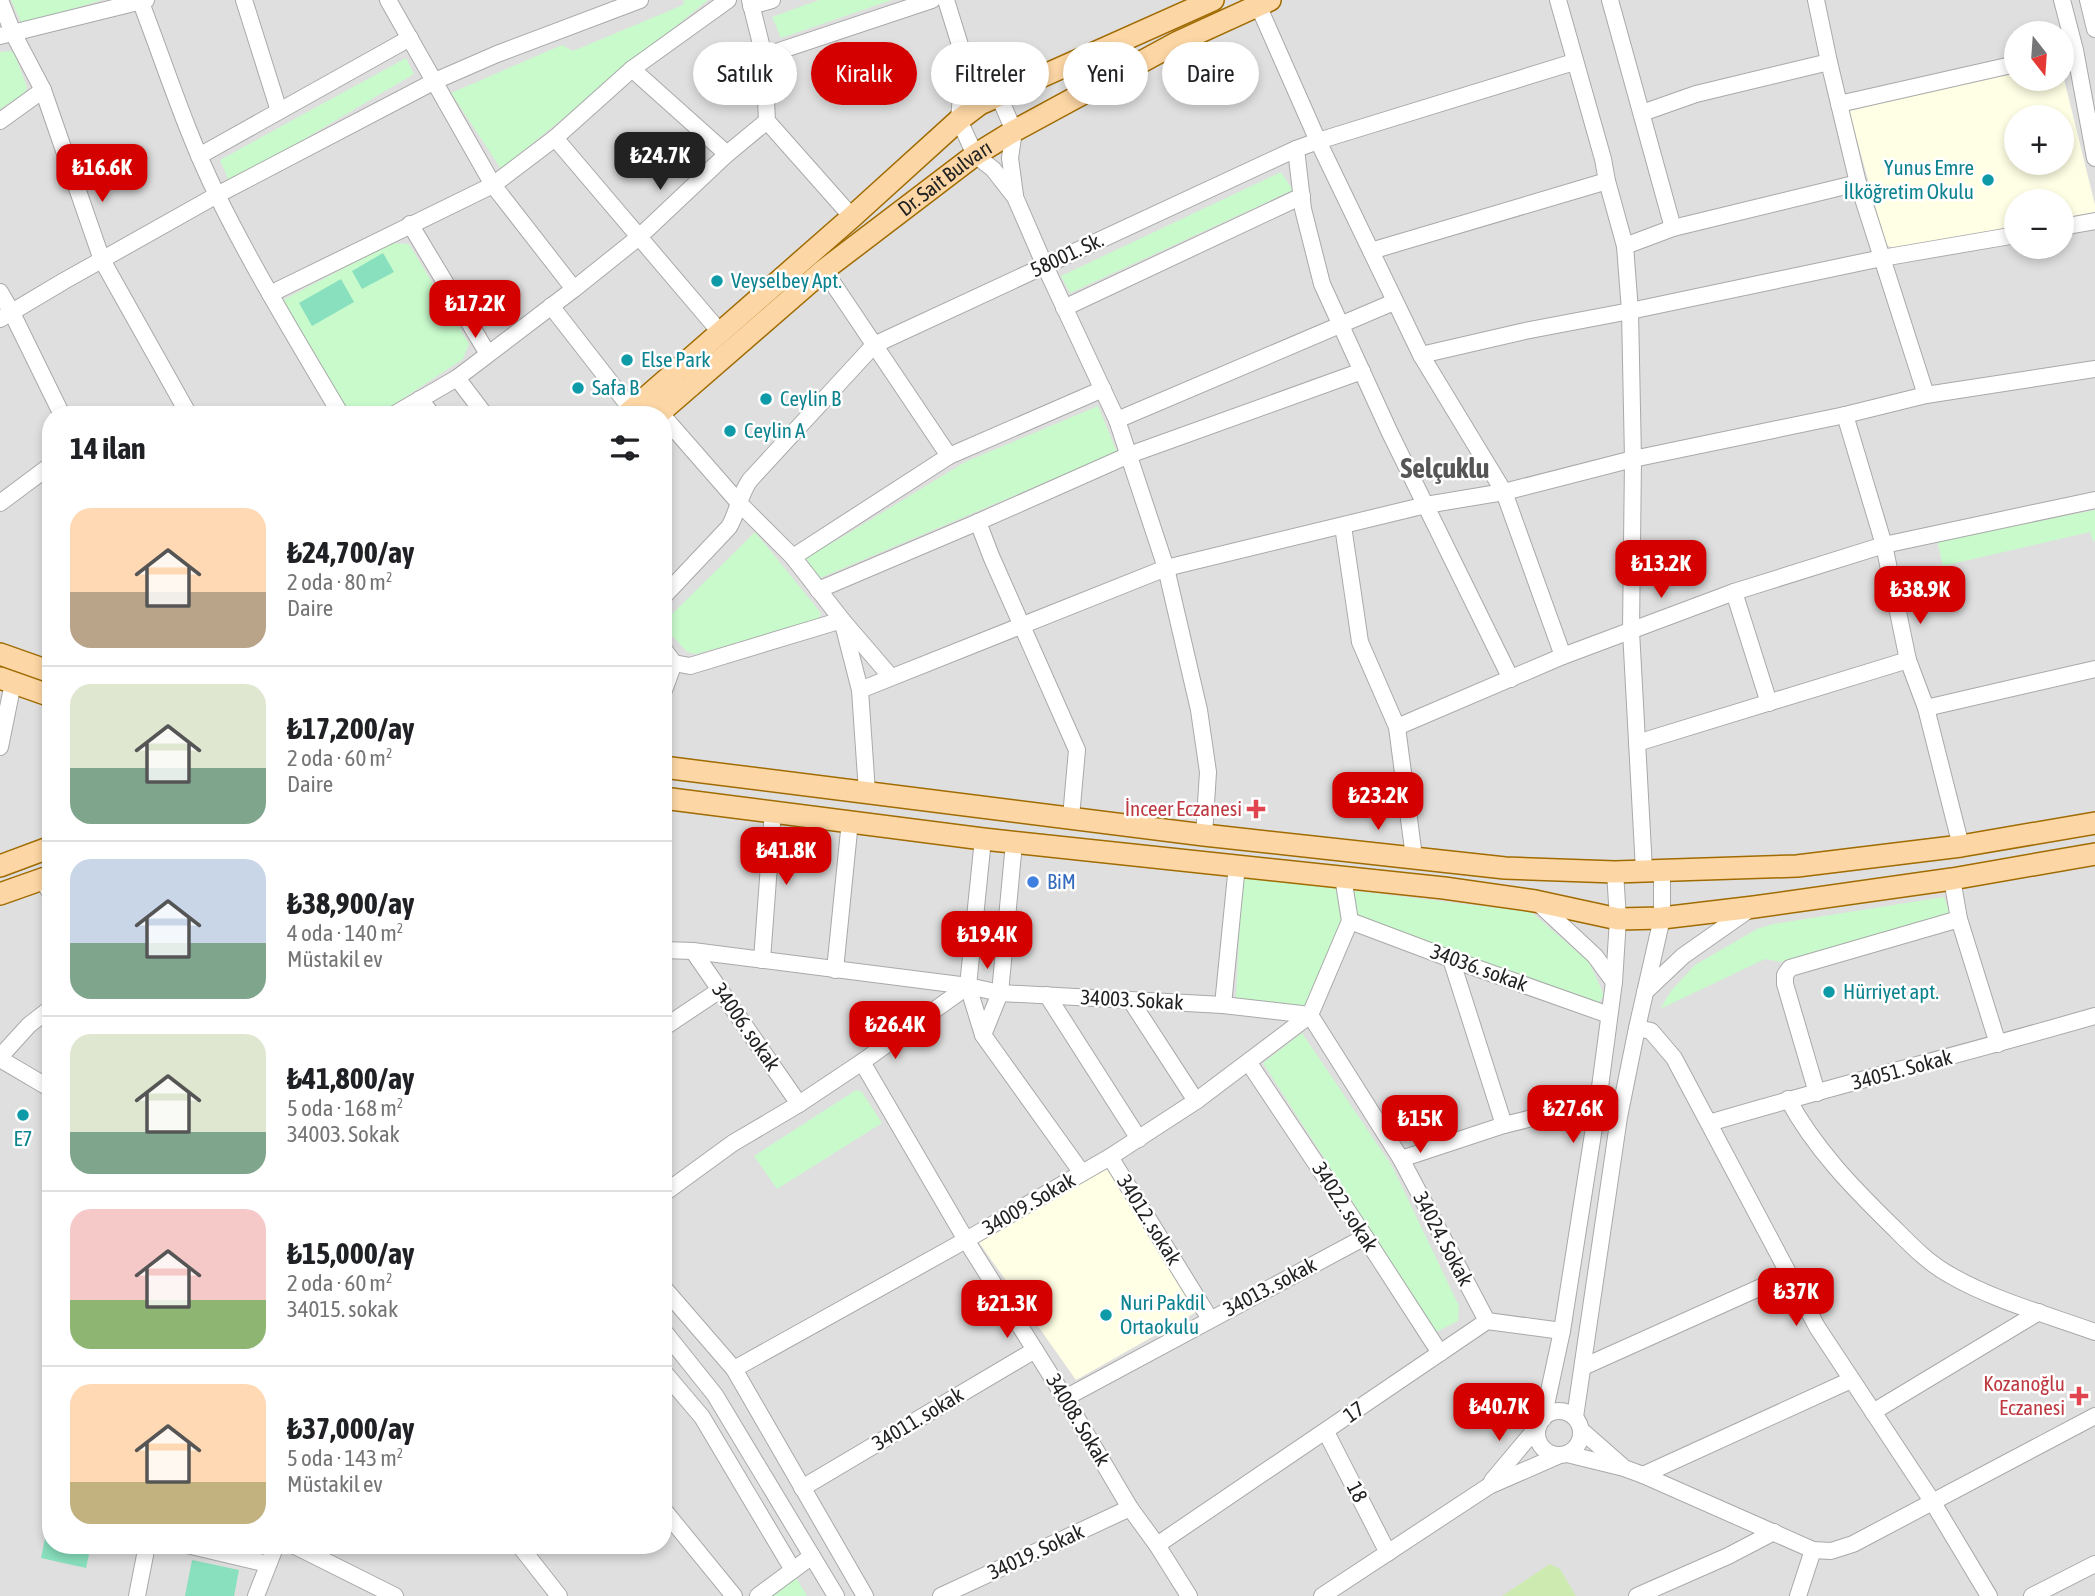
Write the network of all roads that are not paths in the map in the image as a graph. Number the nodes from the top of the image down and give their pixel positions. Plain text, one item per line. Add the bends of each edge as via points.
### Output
1 (0, 0) edge
2 (244, 0) edge
3 (388, 0) edge
4 (640, 0) edge
5 (728, 0) edge
6 (772, 0) edge
7 (932, 0) edge
8 (946, 0) edge
9 (1213, 0) edge
10 (1558, 0) edge
11 (1610, 0) edge
12 (1816, 0) edge
13 (2062, 0) edge
14 (2088, 0) edge
15 (142, 1) edge
16 (1264, 2) edge
17 (751, 3) edge
18 (2064, 21) edge
19 (2095, 29) edge
20 (7, 35) edge
21 (410, 38) junction
22 (761, 42) edge
23 (959, 42) edge
24 (797, 45) edge
25 (1574, 62) junction
26 (1829, 62) junction
27 (2004, 67) edge
28 (632, 69) junction
29 (1049, 72) edge
30 (2074, 75) edge
31 (435, 81) junction
32 (43, 90) junction
33 (1839, 104) junction
34 (766, 105) edge
35 (960, 105) edge
36 (979, 105) edge
37 (1003, 105) edge
38 (279, 111) junction
39 (1642, 113) junction
40 (959, 120) junction
41 (0, 121) edge
42 (767, 121) junction
43 (1014, 131) junction
44 (555, 138) junction
45 (1318, 141) junction
46 (1296, 149) junction
47 (727, 154) junction
48 (975, 155) junction
49 (200, 156) junction
50 (2095, 158) edge
51 (1607, 181) junction
52 (1858, 183) junction
53 (493, 185) junction
54 (218, 195) junction
55 (1302, 195) junction
56 (1015, 197) junction
57 (852, 217) junction
58 (2095, 221) edge
59 (410, 224) junction
60 (2074, 225) edge
61 (1673, 228) junction
62 (639, 237) junction
63 (2004, 237) edge
64 (1625, 246) junction
65 (1371, 251) junction
66 (1882, 258) junction
67 (102, 260) junction
68 (1045, 266) junction
69 (824, 270) junction
70 (574, 289) junction
71 (0, 292) edge
72 (270, 294) junction
73 (1394, 302) junction
74 (551, 306) junction
75 (1065, 308) junction
76 (1630, 311) junction
77 (6, 315) edge
78 (1340, 324) junction
79 (720, 332) junction
80 (874, 345) junction
81 (488, 354) junction
82 (1421, 355) junction
83 (2095, 369) edge
84 (1362, 371) junction
85 (457, 378) junction
86 (1102, 389) junction
87 (1926, 395) junction
88 (420, 399) junction
89 (57, 406) edge
90 (184, 406) edge
91 (336, 406) edge
92 (408, 406) edge
93 (425, 406) edge
94 (478, 406) edge
95 (625, 406) edge
96 (636, 406) edge
97 (670, 406) edge
98 (1845, 415) junction
99 (1117, 420) junction
100 (672, 429) edge
101 (1129, 455) junction
102 (950, 456) junction
103 (1633, 459) junction
104 (42, 472) edge
105 (1504, 492) junction
106 (2095, 500) edge
107 (0, 503) edge
108 (738, 503) junction
109 (1426, 505) junction
110 (978, 522) junction
111 (1343, 526) junction
112 (1884, 545) junction
113 (793, 557) junction
114 (1166, 568) junction
115 (672, 587) edge
116 (818, 590) junction
117 (1734, 592) junction
118 (842, 620) junction
119 (1021, 624) junction
120 (1631, 631) junction
121 (0, 654) edge
122 (1563, 656) junction
123 (672, 660) edge
124 (1908, 660) junction
125 (674, 663) junction
126 (2095, 668) edge
127 (42, 669) edge
128 (672, 669) edge
129 (891, 677) junction
130 (1511, 679) junction
131 (7, 681) edge
132 (860, 690) junction
133 (42, 693) edge
134 (1769, 703) junction
135 (1926, 708) junction
136 (1397, 727) junction
137 (1637, 743) junction
138 (0, 747) edge
139 (672, 768) edge
140 (867, 792) junction
141 (672, 799) edge
142 (772, 811) junction
143 (1071, 817) junction
144 (850, 821) junction
145 (2095, 823) edge
146 (1204, 835) junction
147 (983, 839) junction
148 (1014, 842) junction
149 (1961, 846) junction
150 (42, 850) edge
151 (2095, 854) edge
152 (1414, 857) junction
153 (1237, 865) junction
154 (0, 866) edge
155 (1653, 870) junction
156 (1615, 872) junction
157 (1343, 877) junction
158 (1952, 879) junction
159 (42, 884) edge
160 (0, 894) edge
161 (1535, 901) junction
162 (1754, 906) junction
163 (1662, 918) junction
164 (1618, 919) junction
165 (1959, 919) junction
166 (1350, 921) junction
167 (672, 950) edge
168 (693, 951) junction
169 (1451, 959) junction
170 (762, 960) junction
171 (835, 970) junction
172 (1614, 982) junction
173 (968, 986) junction
174 (720, 990) junction
175 (1645, 992) junction
176 (1000, 993) junction
177 (1047, 995) junction
178 (1131, 1001) junction
179 (1223, 1005) junction
180 (1609, 1014) junction
181 (42, 1015) edge
182 (1310, 1015) junction
183 (2095, 1016) edge
184 (672, 1020) edge
185 (1637, 1028) junction
186 (983, 1035) junction
187 (1998, 1044) junction
188 (0, 1058) edge
189 (862, 1062) junction
190 (1249, 1063) junction
191 (42, 1084) edge
192 (1817, 1093) junction
193 (1788, 1099) junction
194 (1196, 1101) junction
195 (1598, 1102) junction
196 (799, 1104) junction
197 (1709, 1123) junction
198 (1504, 1125) junction
199 (1139, 1139) junction
200 (1110, 1157) junction
201 (1401, 1159) junction
202 (1082, 1173) junction
203 (672, 1187) edge
204 (1365, 1237) junction
205 (966, 1240) junction
206 (1788, 1275) junction
207 (672, 1297) edge
208 (2039, 1312) junction
209 (1210, 1319) junction
210 (1487, 1321) junction
211 (1562, 1331) junction
212 (2095, 1332) edge
213 (672, 1341) edge
214 (1035, 1350) junction
215 (1440, 1353) junction
216 (1583, 1367) junction
217 (734, 1369) junction
218 (1851, 1380) junction
219 (672, 1382) edge
220 (1065, 1398) junction
221 (1873, 1412) junction
222 (2095, 1416) edge
223 (1541, 1422) junction
224 (1578, 1424) junction
225 (1326, 1432) junction
226 (1563, 1454) junction
227 (1624, 1468) junction
228 (1643, 1475) junction
229 (1489, 1486) junction
230 (802, 1488) junction
231 (1932, 1502) junction
232 (1130, 1508) junction
233 (672, 1520) edge
234 (1774, 1532) junction
235 (1157, 1545) junction
236 (1813, 1550) junction
237 (1388, 1553) junction
238 (145, 1554) edge
239 (225, 1554) edge
240 (272, 1554) edge
241 (311, 1554) edge
242 (526, 1554) edge
243 (812, 1556) junction
244 (268, 1564) junction
245 (2095, 1564) edge
246 (793, 1570) junction
247 (137, 1596) edge
248 (256, 1596) edge
249 (395, 1596) edge
250 (559, 1596) edge
251 (734, 1596) edge
252 (758, 1596) edge
253 (836, 1596) edge
254 (865, 1596) edge
255 (941, 1596) edge
256 (1189, 1596) edge
257 (1322, 1596) edge
258 (1637, 1596) edge
259 (1798, 1596) edge
260 (1989, 1596) edge
261 (2032, 1596) edge

1 - 20 street
2 - 38 street
3 - 21 street
4 - 31 street
5 - 28 street
6 - 17 street
7 - 24 street
8 - 23 street
9 - 29 main road, Dr. Sait Bulvarı
10 - 25 street
11 - 39 street
12 - 26 street
13 - 18 street
14 - 19 street
15 - 20 street
15 - 49 street
16 - 43 main road, Dr. Sait Bulvarı via 1178,42
16 - 45 street
17 - 22 street
20 - 32 street
21 - 31 street
21 - 38 street
25 - 45 street, 58001. Sk.
25 - 51 street
26 - 33 street
26 - 39 street via 1696,94
27 - 33 street
28 - 44 street
28 - 47 street
30 - 50 street
31 - 53 street
31 - 54 street
32 - 41 street
32 - 67 street
33 - 52 street
34 - 42 street
35 - 40 street
36 - 40 main road, Dr. Sait Bulvarı
37 - 43 street
38 - 49 street
39 - 61 street
40 - 48 street
40 - 57 main road, Dr. Sait Bulvarı
42 - 47 street
42 - 57 street
43 - 48 main road, Dr. Sait Bulvarı
43 - 56 street via 1010,158
44 - 53 street
44 - 62 street
45 - 46 street, 58001. Sk.
45 - 65 street
46 - 55 street
46 - 68 street, 58001. Sk.
47 - 62 street
48 - 56 street
48 - 69 main road, Dr. Sait Bulvarı
49 - 54 street
51 - 64 street
51 - 65 street
52 - 61 street
52 - 66 street
53 - 59 street
53 - 70 street
54 - 67 street
54 - 72 street
55 - 75 street
55 - 78 street via 1322,284
56 - 68 street
57 - 79 main road, Dr. Sait Bulvarı
58 - 60 street
59 - 72 street
59 - 81 street
61 - 64 street
62 - 70 street
62 - 79 street
63 - 66 street
64 - 76 street
65 - 73 street
66 - 76 street
66 - 87 street
67 - 77 street
67 - 90 street
68 - 75 street
68 - 80 street, 58001. Sk.
69 - 80 street
69 - 97 main road, Dr. Sait Bulvarı
70 - 74 street
71 - 77 street
72 - 91 street
73 - 78 street
73 - 82 street
74 - 81 street
74 - 95 street
75 - 86 street
76 - 82 street
76 - 103 street
77 - 89 street
78 - 84 street
78 - 99 street
79 - 96 main road, Dr. Sait Bulvarı
80 - 102 street
80 - 108 street, 58001. Sk. via 750,480
81 - 85 street
82 - 105 street
83 - 87 street
84 - 101 street
84 - 109 street
85 - 88 street
85 - 94 street
86 - 99 street
86 - 102 street
87 - 98 street
88 - 92 street
88 - 93 street
98 - 103 street
98 - 112 street
99 - 101 street
100 - 108 street
101 - 110 street
101 - 114 street
102 - 113 street
103 - 105 street
103 - 120 street
104 - 107 street
105 - 109 street
105 - 122 street
106 - 112 street
108 - 113 street
108 - 115 street, 58001. Sk. via 729,527
109 - 111 street
109 - 130 street
110 - 116 street
110 - 119 street
111 - 114 street
111 - 136 street via 1360,642
112 - 117 street
112 - 124 street
113 - 116 street
114 - 119 street
114 - 146 street via 1209,772
116 - 118 street
117 - 120 street
117 - 134 street
118 - 125 street via 690,666
118 - 129 street
118 - 132 street
119 - 129 street
119 - 143 street via 1077,750
120 - 122 street
120 - 137 street
121 - 127 main road
122 - 130 street
123 - 125 street
124 - 134 street
124 - 135 street
125 - 128 street
126 - 135 street
129 - 132 street
130 - 136 street
131 - 133 main road
131 - 138 street
132 - 140 street
134 - 137 street
135 - 149 street
136 - 152 street
137 - 155 street
139 - 140 main road
140 - 143 main road
141 - 142 main road
142 - 144 main road
142 - 170 street
143 - 146 main road
144 - 147 main road
144 - 171 street
145 - 149 main road
146 - 152 main road
147 - 148 main road
147 - 173 street
148 - 153 main road
148 - 176 street
149 - 155 main road via 1797,866
150 - 154 main road
151 - 158 main road
152 - 156 main road
153 - 157 main road
153 - 179 street
155 - 156 main road
155 - 163 street
156 - 164 street
157 - 161 main road
157 - 166 street
158 - 162 main road
158 - 165 street
159 - 160 main road
161 - 164 main road
161 - 172 street via 1595,956
162 - 163 main road
162 - 175 street via 1683,956
163 - 164 main road
163 - 175 street
164 - 172 street
165 - 187 street
165 - 192 street via 1790,968 1785,984
166 - 169 street, 34036. sokak
166 - 182 street
167 - 168 street, 34003. Sokak
168 - 170 street, 34003. Sokak
168 - 174 street, 34006. sokak
169 - 180 street, 34036. sokak
169 - 198 street
170 - 171 street, 34003. Sokak
171 - 173 street, 34003. Sokak
172 - 180 street
173 - 176 street, 34003. Sokak
173 - 186 street
173 - 189 street
174 - 184 street
174 - 196 street, 34006. sokak
175 - 185 street
176 - 177 street, 34003. Sokak
176 - 186 street
177 - 178 street, 34003. Sokak
177 - 199 street
178 - 179 street, 34003. Sokak
178 - 194 street
179 - 182 street, 34003. Sokak
180 - 195 street
181 - 188 street
182 - 190 street, 34009. Sokak
182 - 201 street, 34024. Sokak
183 - 187 street, 34051. Sokak
185 - 197 street via 1651,1031 1674,1058
185 - 216 street via 1619,1117
186 - 202 street
187 - 192 street, 34051. Sokak
188 - 191 street
189 - 196 street
189 - 205 street, 34008. Sokak
190 - 194 street, 34009. Sokak
190 - 204 street, 34022. sokak
192 - 193 street, 34051. Sokak
193 - 197 street, 34051. Sokak
193 - 208 street via 1830,1160 1927,1260 1985,1292
194 - 199 street, 34009. Sokak
195 - 198 street
195 - 211 street
196 - 203 street via 733,1143
197 - 206 street
198 - 201 street
199 - 200 street, 34009. Sokak
200 - 202 street, 34009. Sokak
200 - 209 street, 34012. sokak
201 - 210 street, 34024. Sokak
202 - 205 street, 34009. Sokak
204 - 209 street, 34013. sokak
204 - 215 street, 34022. sokak
205 - 214 street, 34008. Sokak
205 - 217 street, 34009. Sokak
206 - 216 street
206 - 218 street
207 - 217 street
208 - 212 street
208 - 221 street
209 - 220 street, 34013. sokak
210 - 211 street
210 - 215 street, 17
211 - 223 street
213 - 243 street via 715,1395
214 - 220 street, 34008. Sokak
214 - 230 street, 34011. sokak
215 - 225 street, 17
216 - 224 street
217 - 230 street
218 - 221 street
218 - 228 street
219 - 246 street via 702,1417
220 - 232 street, 34008. Sokak
221 - 231 street
222 - 231 street
223 - 224 street via 1548,1414 1562,1411
223 - 226 street via 1541,1445 1546,1451
223 - 229 street
224 - 226 street via 1578,1444
224 - 227 street
225 - 235 street, 17
225 - 237 street, 18
226 - 227 street
226 - 229 street
227 - 228 street
228 - 234 street
229 - 237 street
230 - 254 street
231 - 236 street via 1853,1544 1831,1551
231 - 260 street
232 - 235 street, 34008. Sokak
232 - 255 street, 34019. Sokak
233 - 251 street
234 - 236 street
234 - 258 street
235 - 256 street, 34008. Sokak
236 - 259 street
237 - 257 street
238 - 247 street
239 - 244 street
240 - 244 street
241 - 249 street
242 - 250 street
243 - 246 street
243 - 253 street
244 - 248 street
245 - 261 street
246 - 252 street

